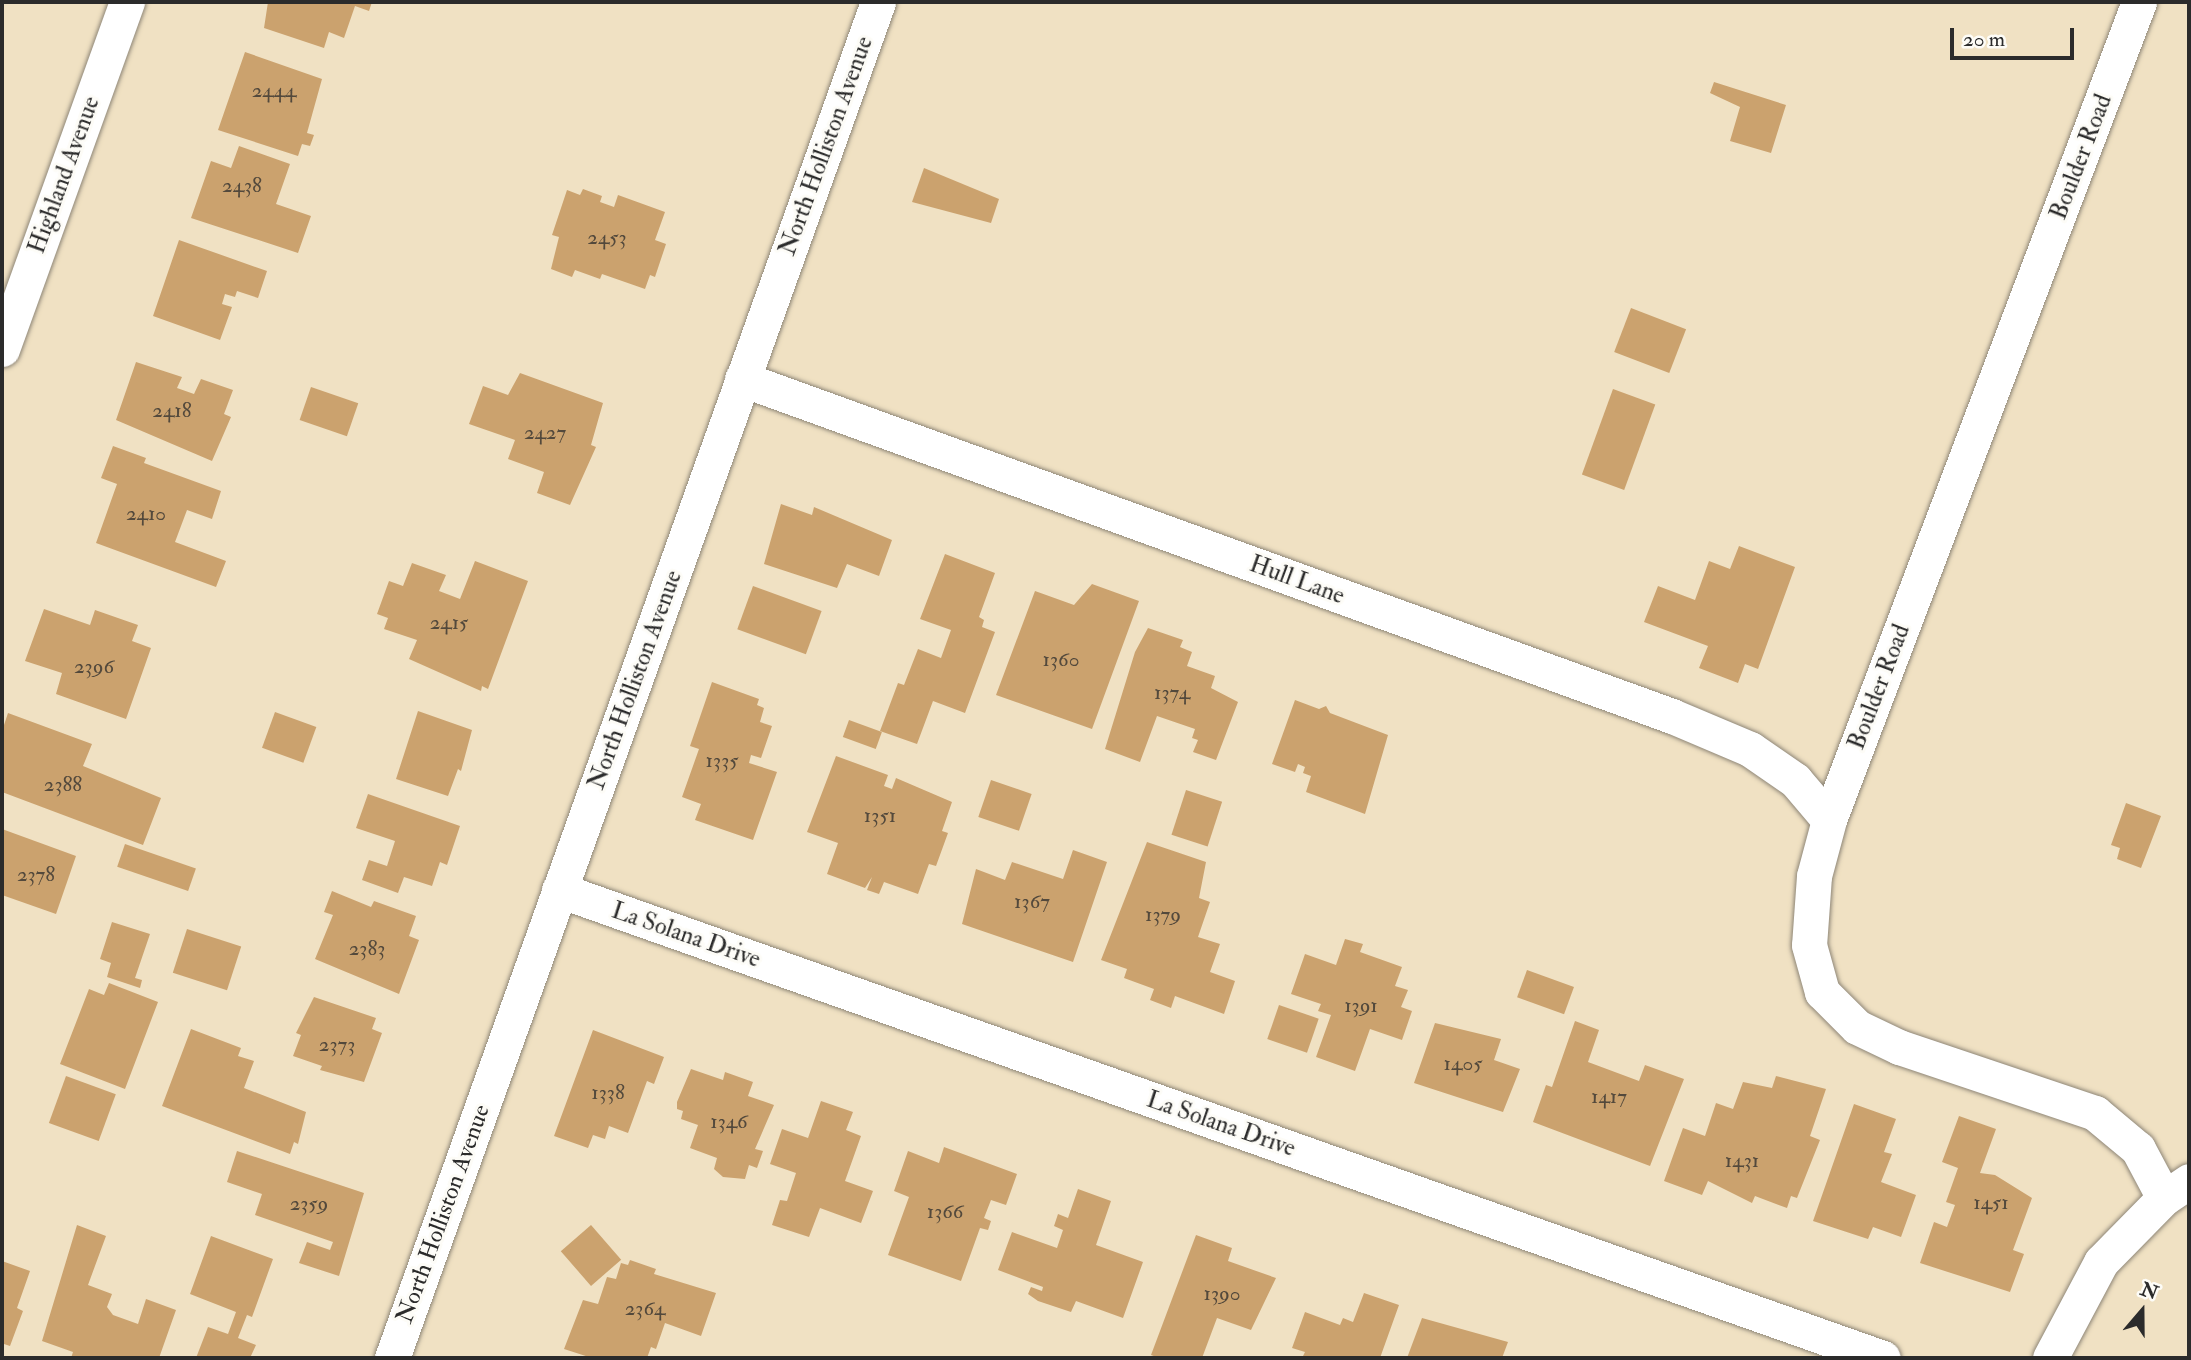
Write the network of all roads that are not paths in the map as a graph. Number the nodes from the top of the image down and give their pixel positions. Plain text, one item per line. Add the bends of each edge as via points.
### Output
1 (127, 2) edge
2 (877, 2) edge
3 (2139, 2) edge
4 (2, 349) edge
5 (742, 379) junction
6 (1829, 820) junction
7 (559, 890) junction
8 (2177, 1190) edge
9 (392, 1358) edge
10 (1883, 1358) edge
11 (2050, 1358) edge

1 - 4 street, Highland Avenue
2 - 5 street, North Holliston Avenue
3 - 6 street, Boulder Road
5 - 6 street, Hull Lane via 1672,716 1751,749 1795,780
5 - 7 street, North Holliston Avenue
6 - 8 street, Boulder Road via 1814,876 1809,945 1822,992 1857,1027 1899,1047 2095,1113
7 - 9 street, North Holliston Avenue
7 - 10 street, La Solana Drive
8 - 11 street via 2101,1262

